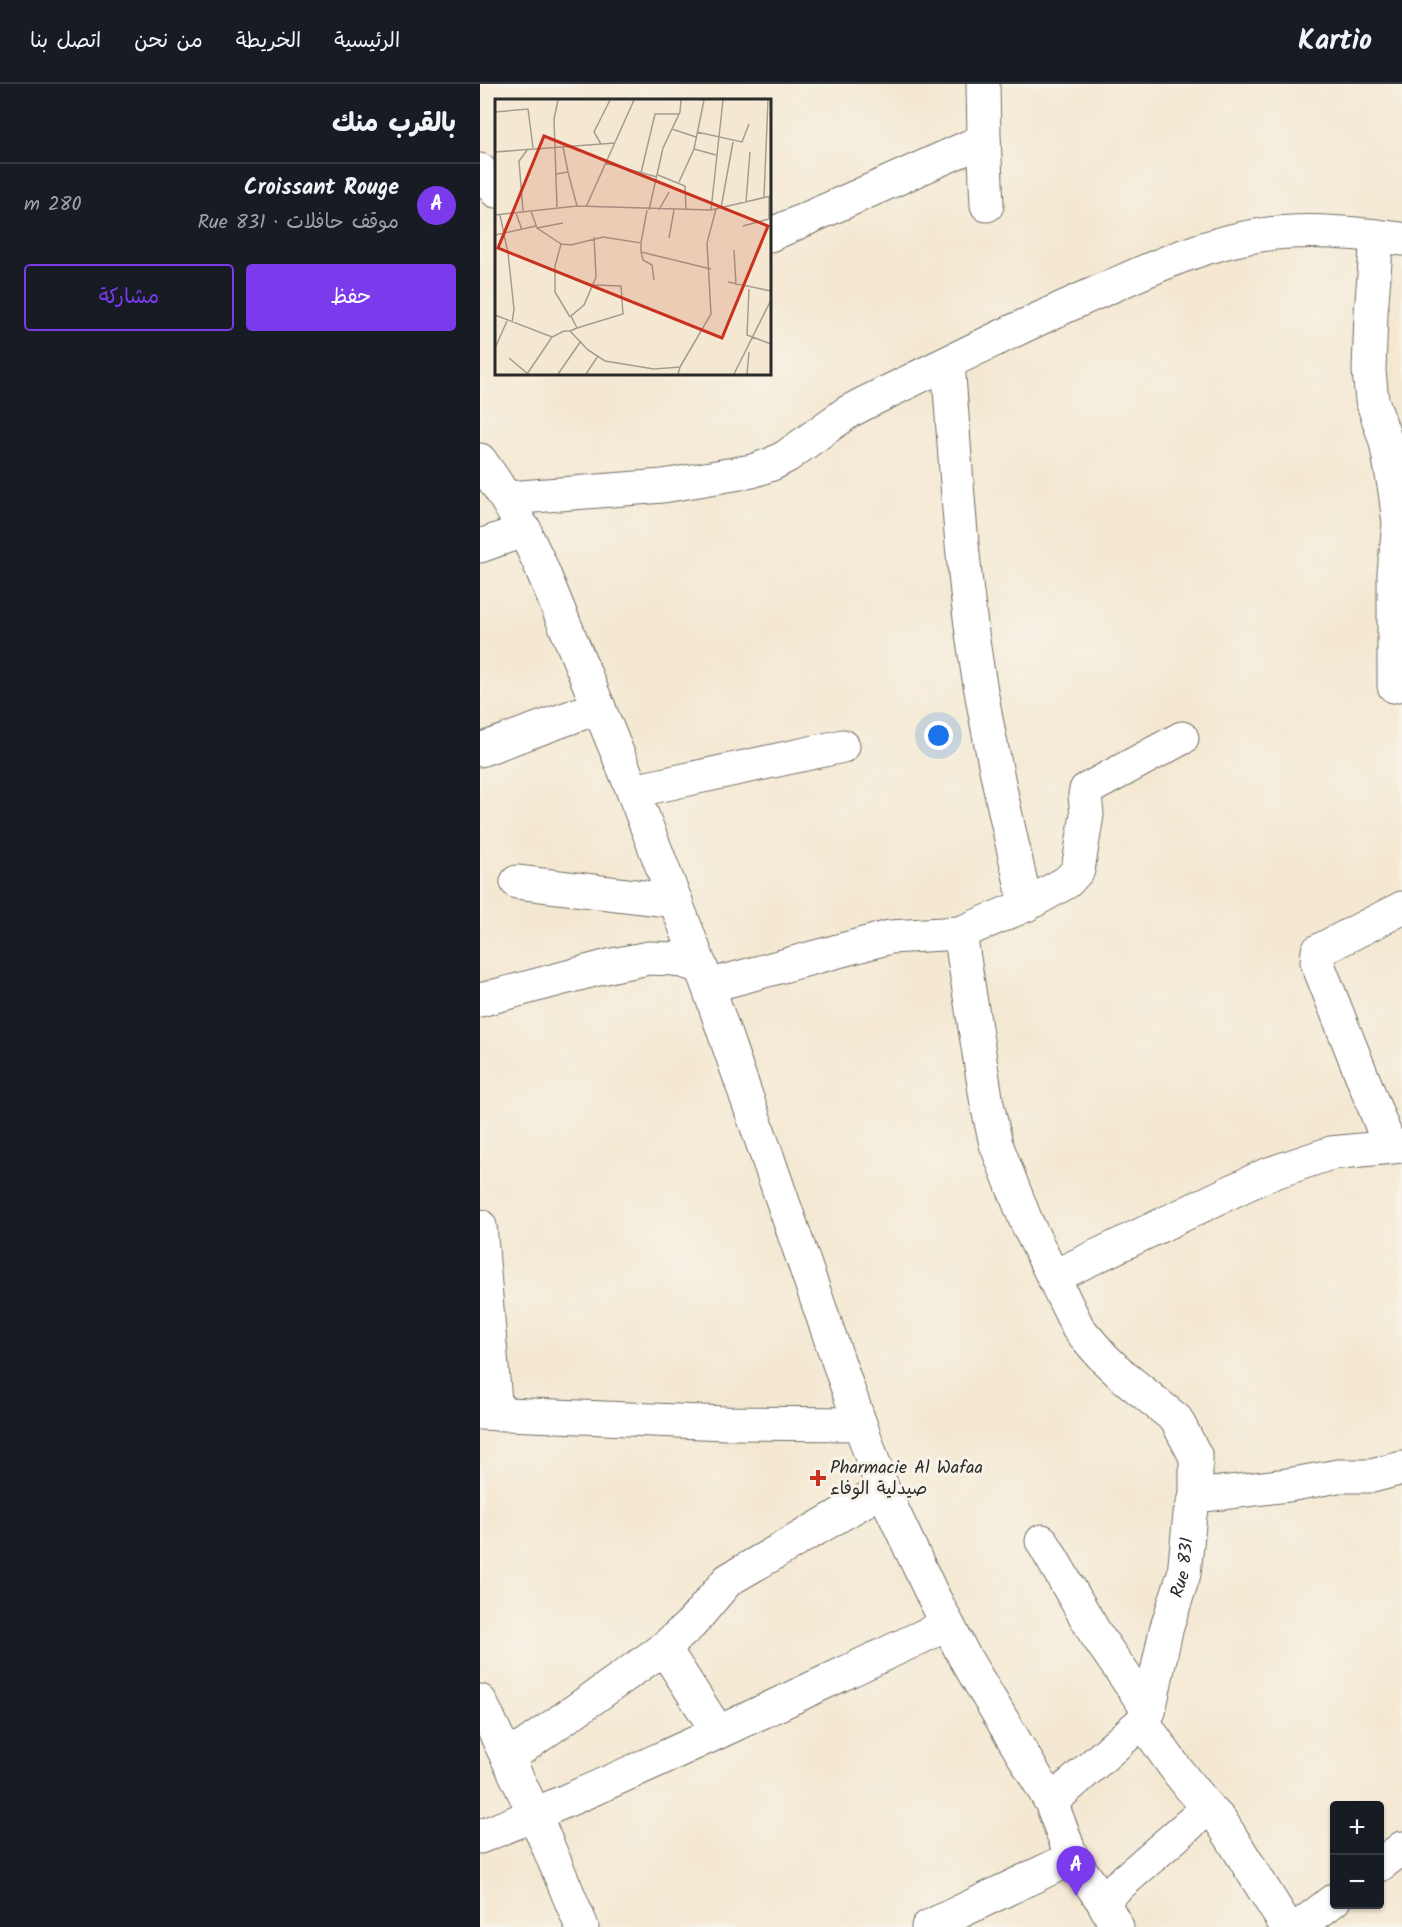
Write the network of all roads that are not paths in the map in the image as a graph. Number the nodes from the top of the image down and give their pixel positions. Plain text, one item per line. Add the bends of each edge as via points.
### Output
1 (983, 84) edge
2 (984, 141) junction
3 (480, 170) edge
4 (495, 190) edge
5 (987, 205) dead end
6 (771, 234) edge
7 (1390, 238) edge
8 (948, 363) junction
9 (481, 464) edge
10 (508, 498) junction
11 (525, 530) junction
12 (480, 546) edge
13 (1394, 686) dead end
14 (599, 707) junction
15 (1182, 738) dead end
16 (843, 746) dead end
17 (480, 750) edge
18 (633, 791) junction
19 (517, 882) dead end
20 (676, 901) junction
21 (1026, 904) junction
22 (1402, 908) edge
23 (960, 933) junction
24 (705, 977) junction
25 (480, 1000) edge
26 (1396, 1146) edge
27 (480, 1226) edge
28 (1053, 1277) junction
29 (488, 1414) edge
30 (860, 1424) junction
31 (1402, 1468) edge
32 (883, 1490) junction
33 (1196, 1496) junction
34 (1042, 1541) dead end
35 (947, 1625) junction
36 (664, 1648) junction
37 (480, 1701) edge
38 (1146, 1716) junction
39 (718, 1731) junction
40 (508, 1758) junction
41 (1052, 1802) junction
42 (1208, 1808) junction
43 (535, 1815) junction
44 (480, 1837) edge
45 (1402, 1848) edge
46 (1072, 1857) junction
47 (1384, 1862) edge
48 (1330, 1904) edge
49 (1109, 1913) edge
50 (582, 1927) edge
51 (928, 1927) edge
52 (1287, 1927) edge
53 (1299, 1927) edge

1 - 2 street
2 - 5 street
2 - 6 street
3 - 4 street
7 - 8 street via 1316,231 1261,235 1206,248 1018,327
7 - 13 street via 1371,314 1369,371 1399,523 1394,573
8 - 10 street via 848,412 787,456 752,471 663,486
8 - 21 street via 976,666
9 - 10 street
10 - 11 street
11 - 12 street
11 - 14 street
14 - 17 street
14 - 18 street
15 - 21 street via 1086,790 1087,815 1078,870 1067,882
16 - 18 street
18 - 20 street
19 - 20 street
20 - 24 street
21 - 23 street
22 - 26 street via 1318,951 1317,956
23 - 24 street via 891,937
23 - 28 street, Rue 831 via 996,1144
24 - 25 street via 675,959 649,958
24 - 30 street
26 - 28 street via 1331,1153 1266,1174
27 - 29 street
28 - 33 street, Rue 831 via 1078,1328 1097,1350 1176,1419 1196,1456
29 - 30 street
30 - 32 street
31 - 33 street via 1372,1476 1338,1476
32 - 35 street
32 - 36 street via 728,1580 691,1624
33 - 38 street, Rue 831 via 1190,1514 1184,1574
34 - 38 street
35 - 39 street
35 - 41 street
36 - 39 street
36 - 40 street
37 - 40 street
38 - 41 street
38 - 42 street via 1161,1749
39 - 43 street
40 - 43 street
41 - 46 street
42 - 49 street
42 - 52 street via 1221,1821
43 - 44 street
43 - 50 street
45 - 47 street
46 - 49 street
46 - 51 street
48 - 53 street

